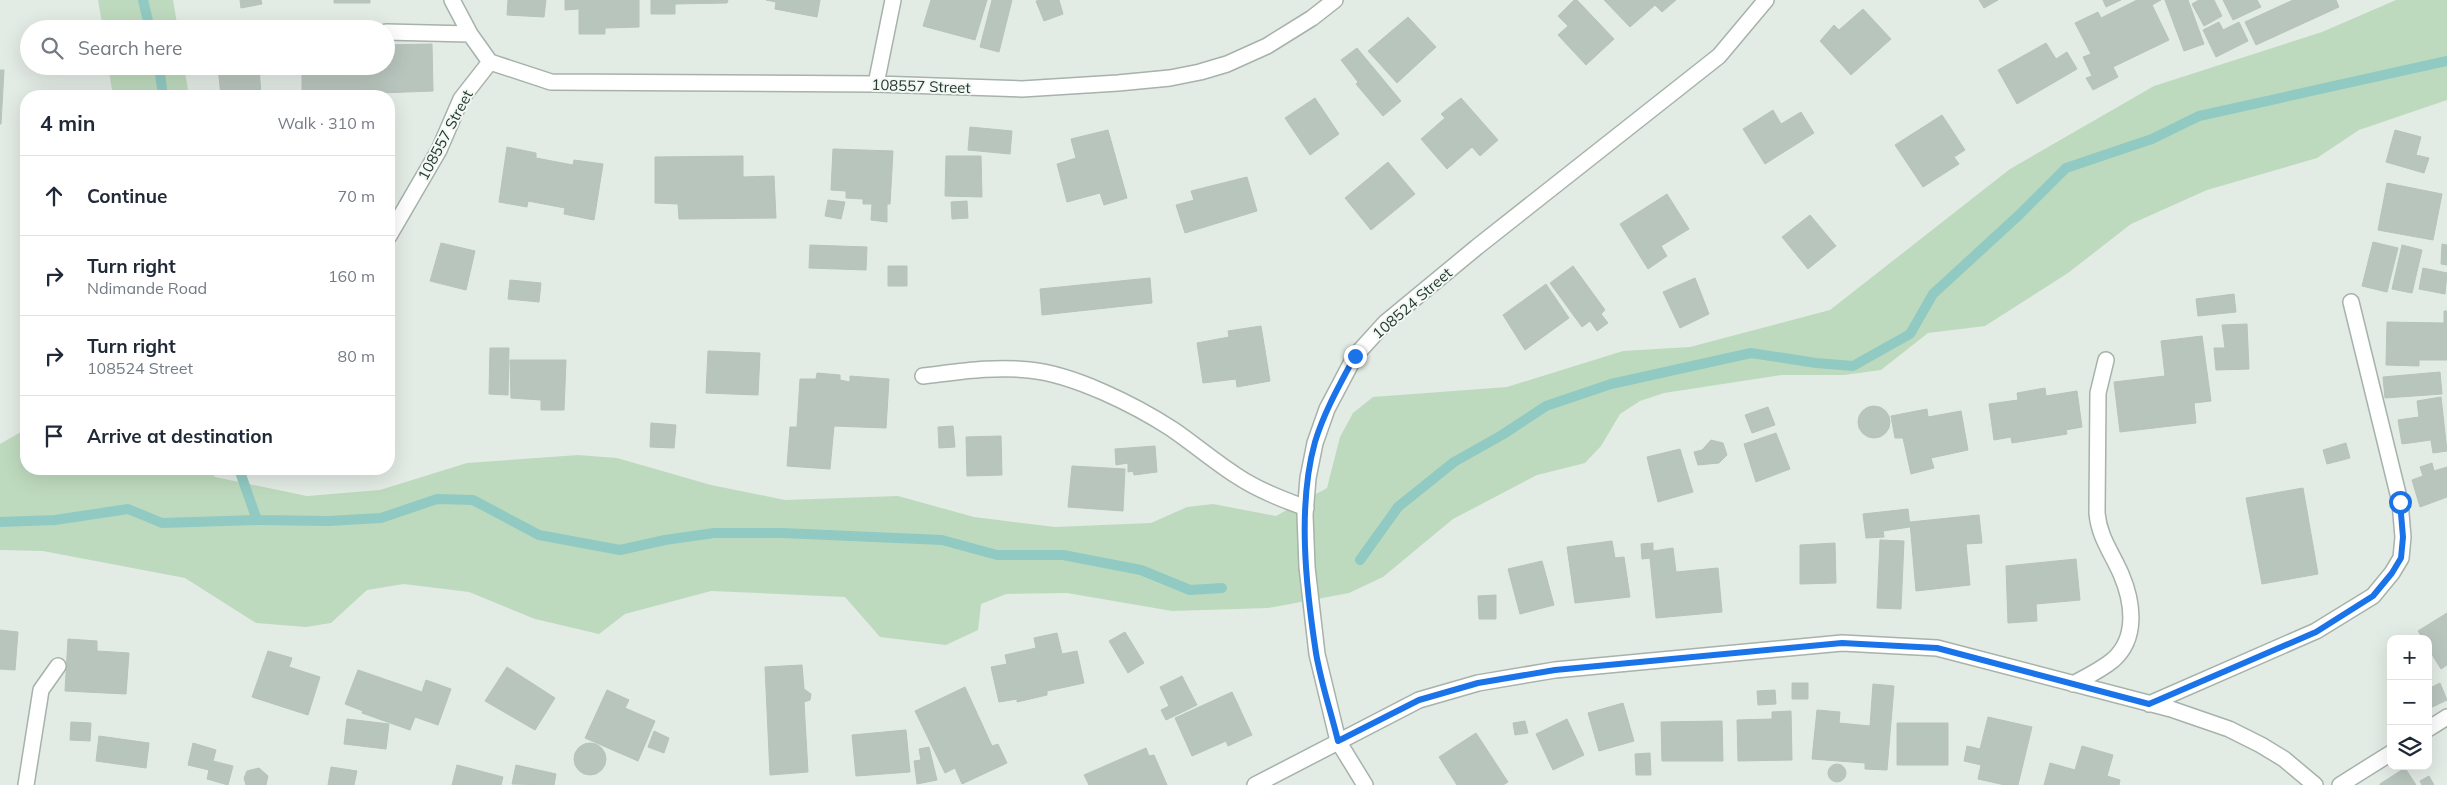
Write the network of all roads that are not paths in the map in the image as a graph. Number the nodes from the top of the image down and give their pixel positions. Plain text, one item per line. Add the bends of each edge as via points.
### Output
1 (452, 0) edge
2 (893, 0) edge
3 (1336, 0) edge
4 (1766, 0) edge
5 (395, 32) edge
6 (470, 34) junction
7 (490, 62) junction
8 (876, 84) junction
9 (395, 226) edge
10 (2351, 302) dead end
11 (2106, 360) dead end
12 (923, 376) dead end
13 (1306, 508) junction
14 (58, 666) dead end
15 (2073, 684) junction
16 (2149, 704) junction
17 (2447, 717) edge
18 (2432, 726) edge
19 (1338, 741) junction
20 (2387, 756) edge
21 (26, 785) edge
22 (1255, 785) edge
23 (1365, 785) edge
24 (2315, 785) edge
25 (2340, 785) edge

1 - 6 street
2 - 8 street
3 - 8 street, 108557 Street via 1267,46 1227,64 1170,78 1022,89
4 - 13 street, 108524 Street via 1718,56 1470,252 1385,323 1355,356 1327,409 1315,442
5 - 6 street
6 - 7 street
7 - 8 street, 108557 Street via 551,82
7 - 9 street, 108557 Street via 460,99 439,150
10 - 16 street via 2400,502 2401,558 2373,596 2316,632
11 - 15 street via 2098,393 2098,527 2129,596 2132,622 2124,647 2114,659
12 - 13 street via 977,369 1021,370 1064,378 1118,398 1172,429 1238,477
13 - 19 street, 108524 Street via 1307,567 1317,654
14 - 21 street via 41,690
15 - 16 street
15 - 19 street via 1937,648 1842,643 1555,670 1478,683 1419,700
16 - 24 street via 2229,729 2284,759
17 - 18 street
19 - 22 street
19 - 23 street, 108524 Street
20 - 25 street

